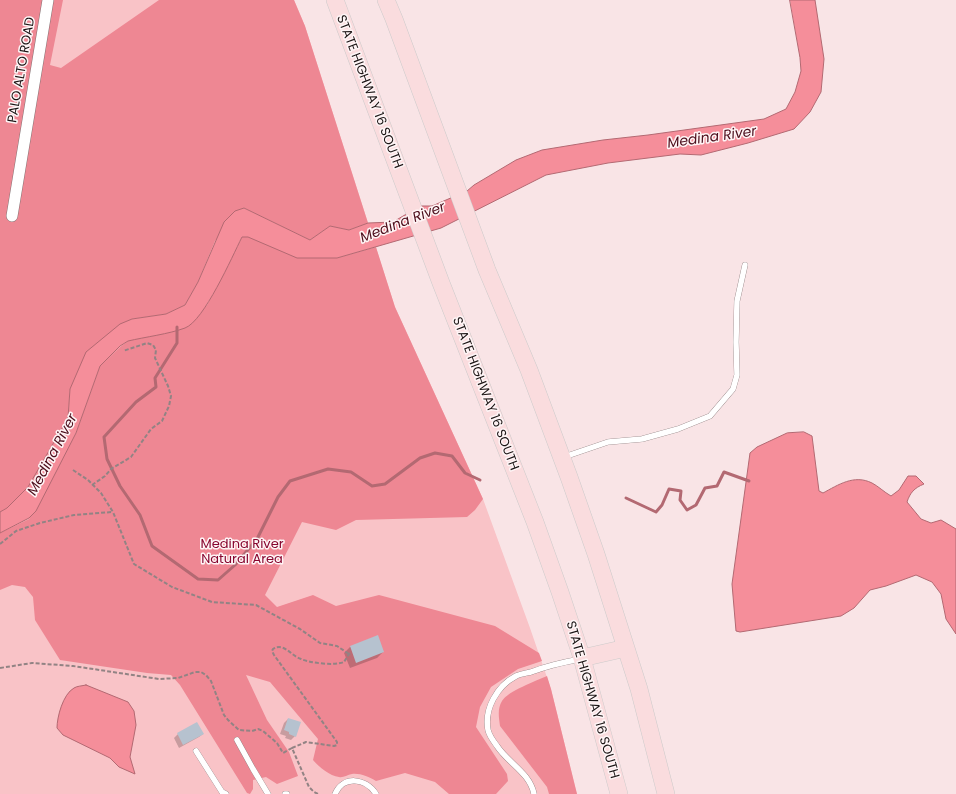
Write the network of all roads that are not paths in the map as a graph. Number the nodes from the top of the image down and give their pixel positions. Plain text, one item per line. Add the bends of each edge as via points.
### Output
1 (48, 0) edge
2 (335, 0) edge
3 (386, 0) edge
4 (12, 216) dead end
5 (745, 265) dead end
6 (562, 458) junction
7 (626, 648) junction
8 (582, 658) junction
9 (237, 740) dead end
10 (196, 751) dead end
11 (226, 794) edge
12 (268, 794) edge
13 (335, 794) edge
14 (376, 794) edge
15 (534, 794) edge
16 (619, 794) edge
17 (666, 794) edge

1 - 4 street, PALO ALTO ROAD
2 - 8 main road, STATE HIGHWAY 16 SOUTH via 441,283 535,522
3 - 6 main road via 487,270
5 - 6 lane via 737,301 737,375 733,389 710,416 678,429 642,439 608,442
6 - 7 main road
7 - 8 main road
7 - 17 main road
8 - 15 lane via 516,676 501,687 492,700 488,714 488,730 497,747 526,777
8 - 16 main road, STATE HIGHWAY 16 SOUTH
9 - 12 lane
10 - 11 lane via 222,792
13 - 14 lane via 342,785 358,780 366,783

